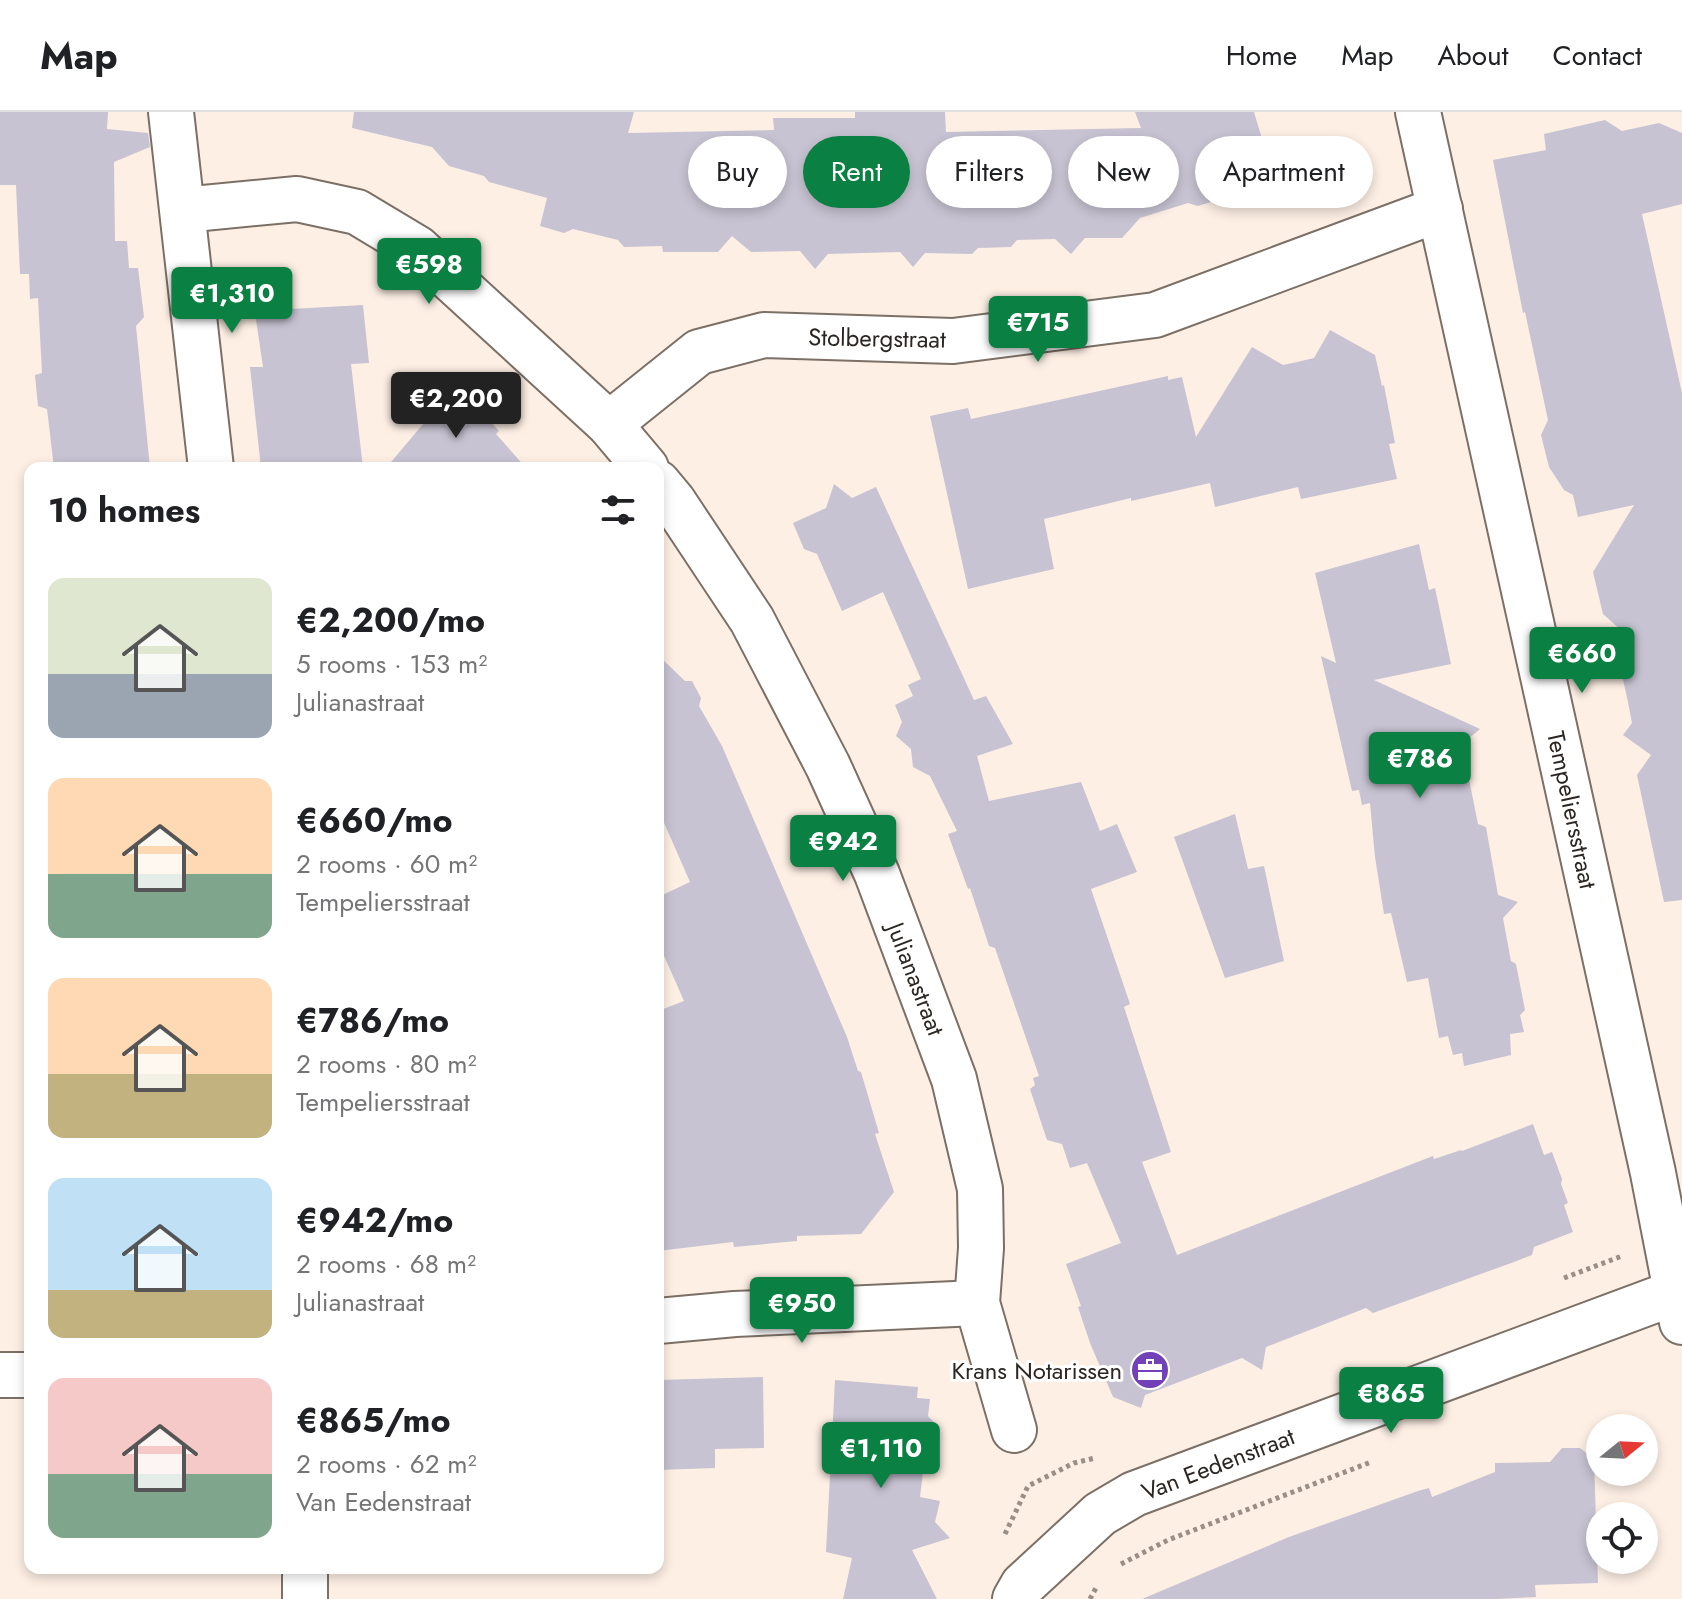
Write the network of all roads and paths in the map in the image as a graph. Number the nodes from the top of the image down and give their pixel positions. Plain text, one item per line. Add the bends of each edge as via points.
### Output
1 (171, 112) edge
2 (1418, 112) edge
3 (1440, 209) junction
4 (183, 210) junction
5 (609, 424) junction
6 (210, 462) edge
7 (641, 462) edge
8 (664, 490) edge
9 (1680, 1301) edge
10 (977, 1303) junction
11 (664, 1320) edge
12 (0, 1375) edge
13 (24, 1375) edge
14 (1014, 1430) dead end
15 (1371, 1461) dead end
16 (1077, 1535) junction
17 (1118, 1566) dead end
18 (305, 1574) edge
19 (1078, 1592) edge
20 (305, 1599) edge
21 (1015, 1599) edge
22 (1090, 1599) edge

1 - 4 street
2 - 3 street, Tempeliersstraat
3 - 5 street, Stolbergstraat via 1155,315 953,341 764,335 712,348 699,352
3 - 9 street, Tempeliersstraat
4 - 5 street via 297,199 357,212 417,248
4 - 6 street
5 - 7 street
8 - 10 street, Julianastraat via 752,620 877,874 954,1079 980,1189
9 - 16 street, Van Eedenstraat via 1134,1494
10 - 11 street
10 - 14 street, Julianastraat
12 - 13 street
15 - 17 path via 1168,1540
16 - 19 street
16 - 21 street, Van Eedenstraat
18 - 20 street
19 - 22 path

